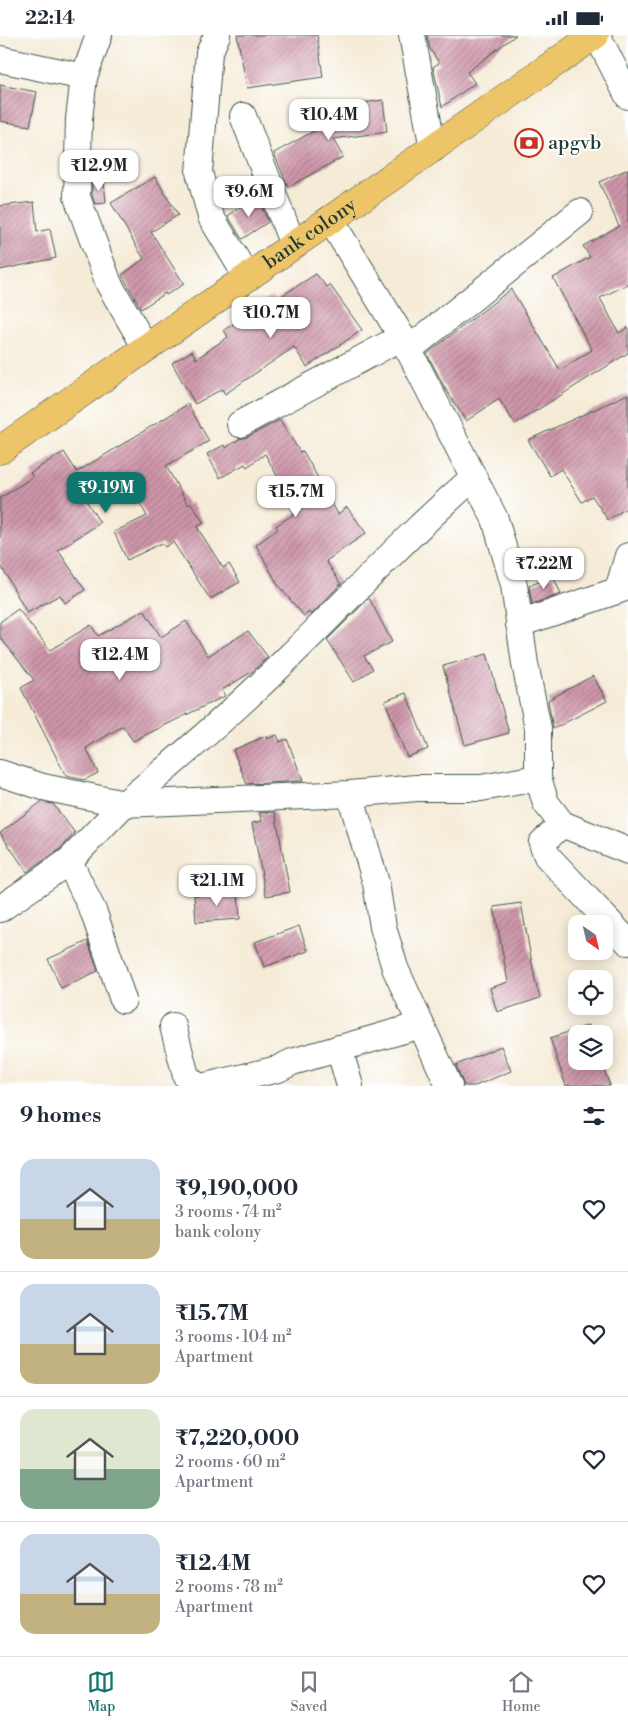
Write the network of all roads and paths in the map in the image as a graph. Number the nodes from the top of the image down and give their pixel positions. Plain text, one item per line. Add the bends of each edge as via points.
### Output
1 (99, 35) edge
2 (217, 35) edge
3 (412, 35) edge
4 (596, 35) edge
5 (0, 59) edge
6 (84, 77) junction
7 (628, 96) edge
8 (243, 116) dead end
9 (433, 149) junction
10 (580, 212) dead end
11 (330, 219) junction
12 (293, 245) junction
13 (247, 277) junction
14 (405, 344) junction
15 (146, 348) junction
16 (240, 424) dead end
17 (0, 451) edge
18 (473, 477) junction
19 (628, 556) edge
20 (623, 588) edge
21 (520, 624) junction
22 (0, 773) edge
23 (538, 778) junction
24 (350, 794) junction
25 (124, 804) junction
26 (562, 824) junction
27 (628, 851) edge
28 (69, 861) junction
29 (0, 909) edge
30 (628, 943) edge
31 (123, 1000) dead end
32 (421, 1025) junction
33 (173, 1026) dead end
34 (339, 1048) junction
35 (197, 1086) edge
36 (206, 1086) edge
37 (350, 1086) edge
38 (449, 1086) edge

1 - 6 street
2 - 13 street via 210,53 199,172 211,217
3 - 9 street
4 - 7 street
4 - 9 main road, bank colony
5 - 6 street
6 - 15 street via 79,119 77,197 109,284
8 - 12 street
9 - 11 main road, bank colony
10 - 14 street
11 - 12 main road, bank colony
11 - 14 street
12 - 13 main road, bank colony
13 - 15 main road, bank colony
14 - 16 street
14 - 18 street
15 - 17 main road, bank colony
18 - 21 street via 495,519 514,585
18 - 25 street via 206,736
19 - 20 street
20 - 21 street
21 - 23 street via 538,728
22 - 25 street via 43,787
23 - 24 street via 481,788
23 - 26 street via 546,803
24 - 25 street
24 - 32 street via 376,883 383,927 395,968
25 - 28 street
26 - 27 street
26 - 30 street via 542,843 547,855
28 - 29 street
28 - 31 street via 94,913
32 - 34 street
32 - 38 street
33 - 35 street via 186,1075
34 - 36 street via 278,1069
34 - 37 street

